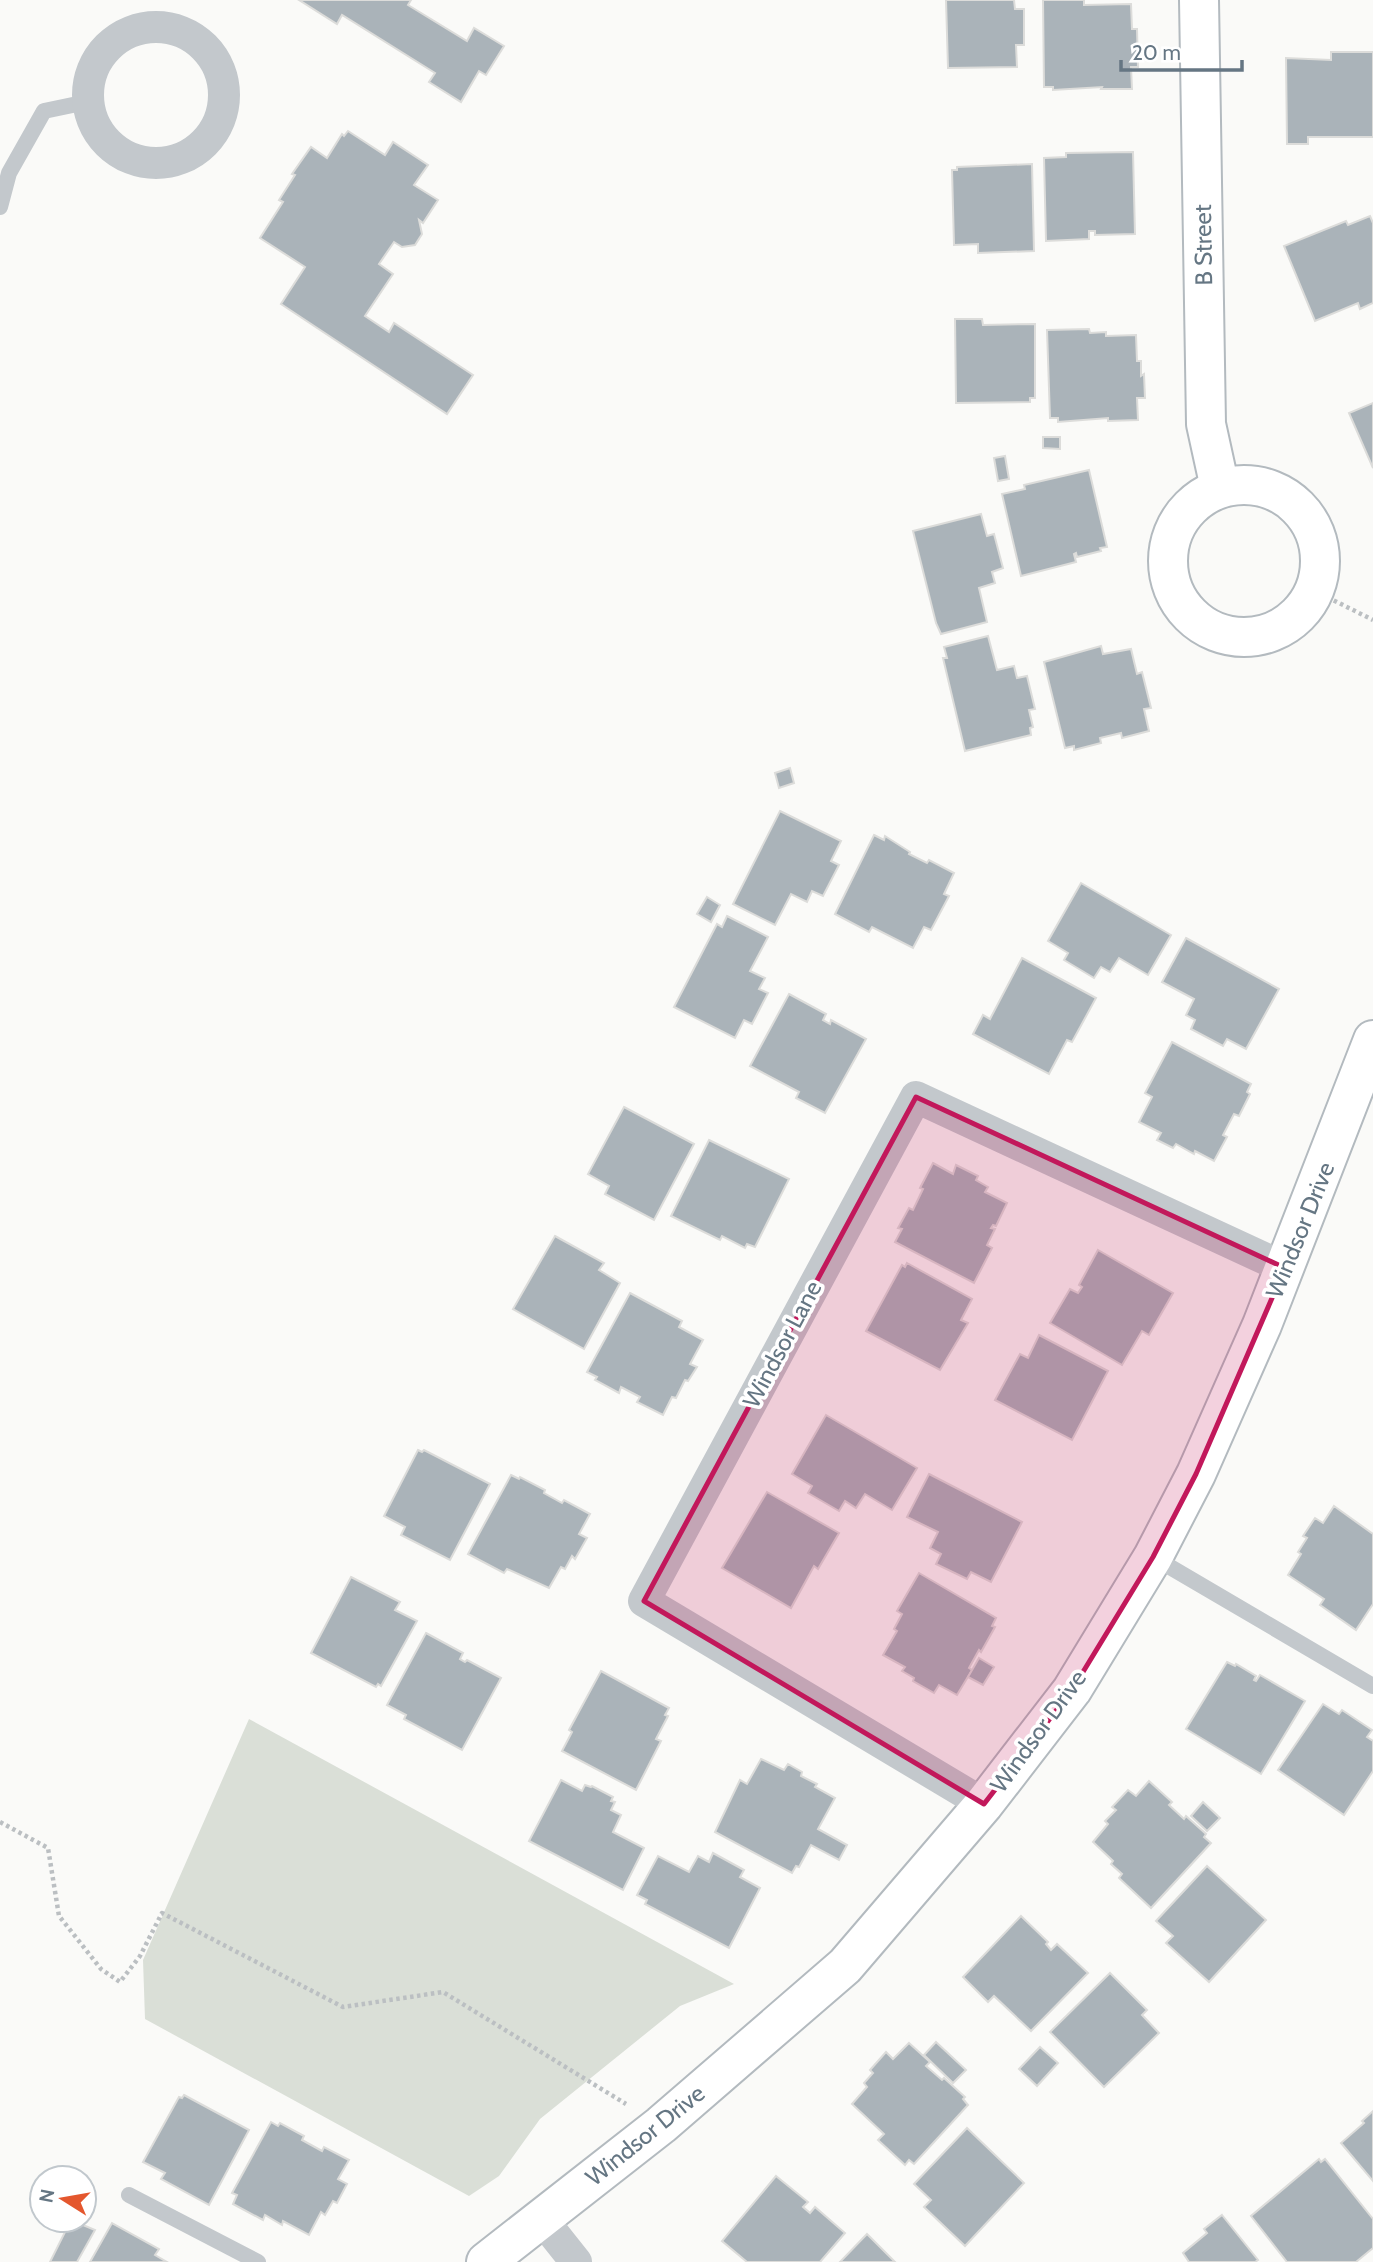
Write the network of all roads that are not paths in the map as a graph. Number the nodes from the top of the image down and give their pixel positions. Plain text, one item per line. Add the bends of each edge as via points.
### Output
1 (1199, 0) edge
2 (161, 13) edge
3 (87, 102) junction
4 (0, 207) edge
5 (1220, 488) junction
6 (1373, 1041) edge
7 (1285, 1268) junction
8 (1153, 1557) junction
9 (1373, 1686) edge
10 (984, 1804) junction
11 (129, 2195) dead end
12 (541, 2218) junction
13 (258, 2262) edge
14 (486, 2262) edge
15 (576, 2262) edge

1 - 5 street, B Street via 1206,424
2 - 3 street via 114,40 99,56 89,78
2 - 3 street via 198,40 222,75 225,96 211,137 193,153 172,162 148,163 125,157 107,144
3 - 4 lane via 44,111 9,173
5 - 5 street via 1199,499 1172,535 1167,558 1170,581 1179,602 1213,632 1258,637 1282,628 1301,613 1315,591 1321,567 1319,542 1309,519 1292,500 1270,488 1245,484
6 - 7 street, Windsor Drive
7 - 8 street, Windsor Drive via 1196,1474
7 - 10 street, Windsor Lane via 916,1097 644,1601
8 - 9 lane
8 - 10 street, Windsor Drive via 1072,1690
10 - 12 street, Windsor Drive via 845,1966 661,2125
11 - 13 lane
12 - 14 street, Windsor Drive
12 - 15 street

